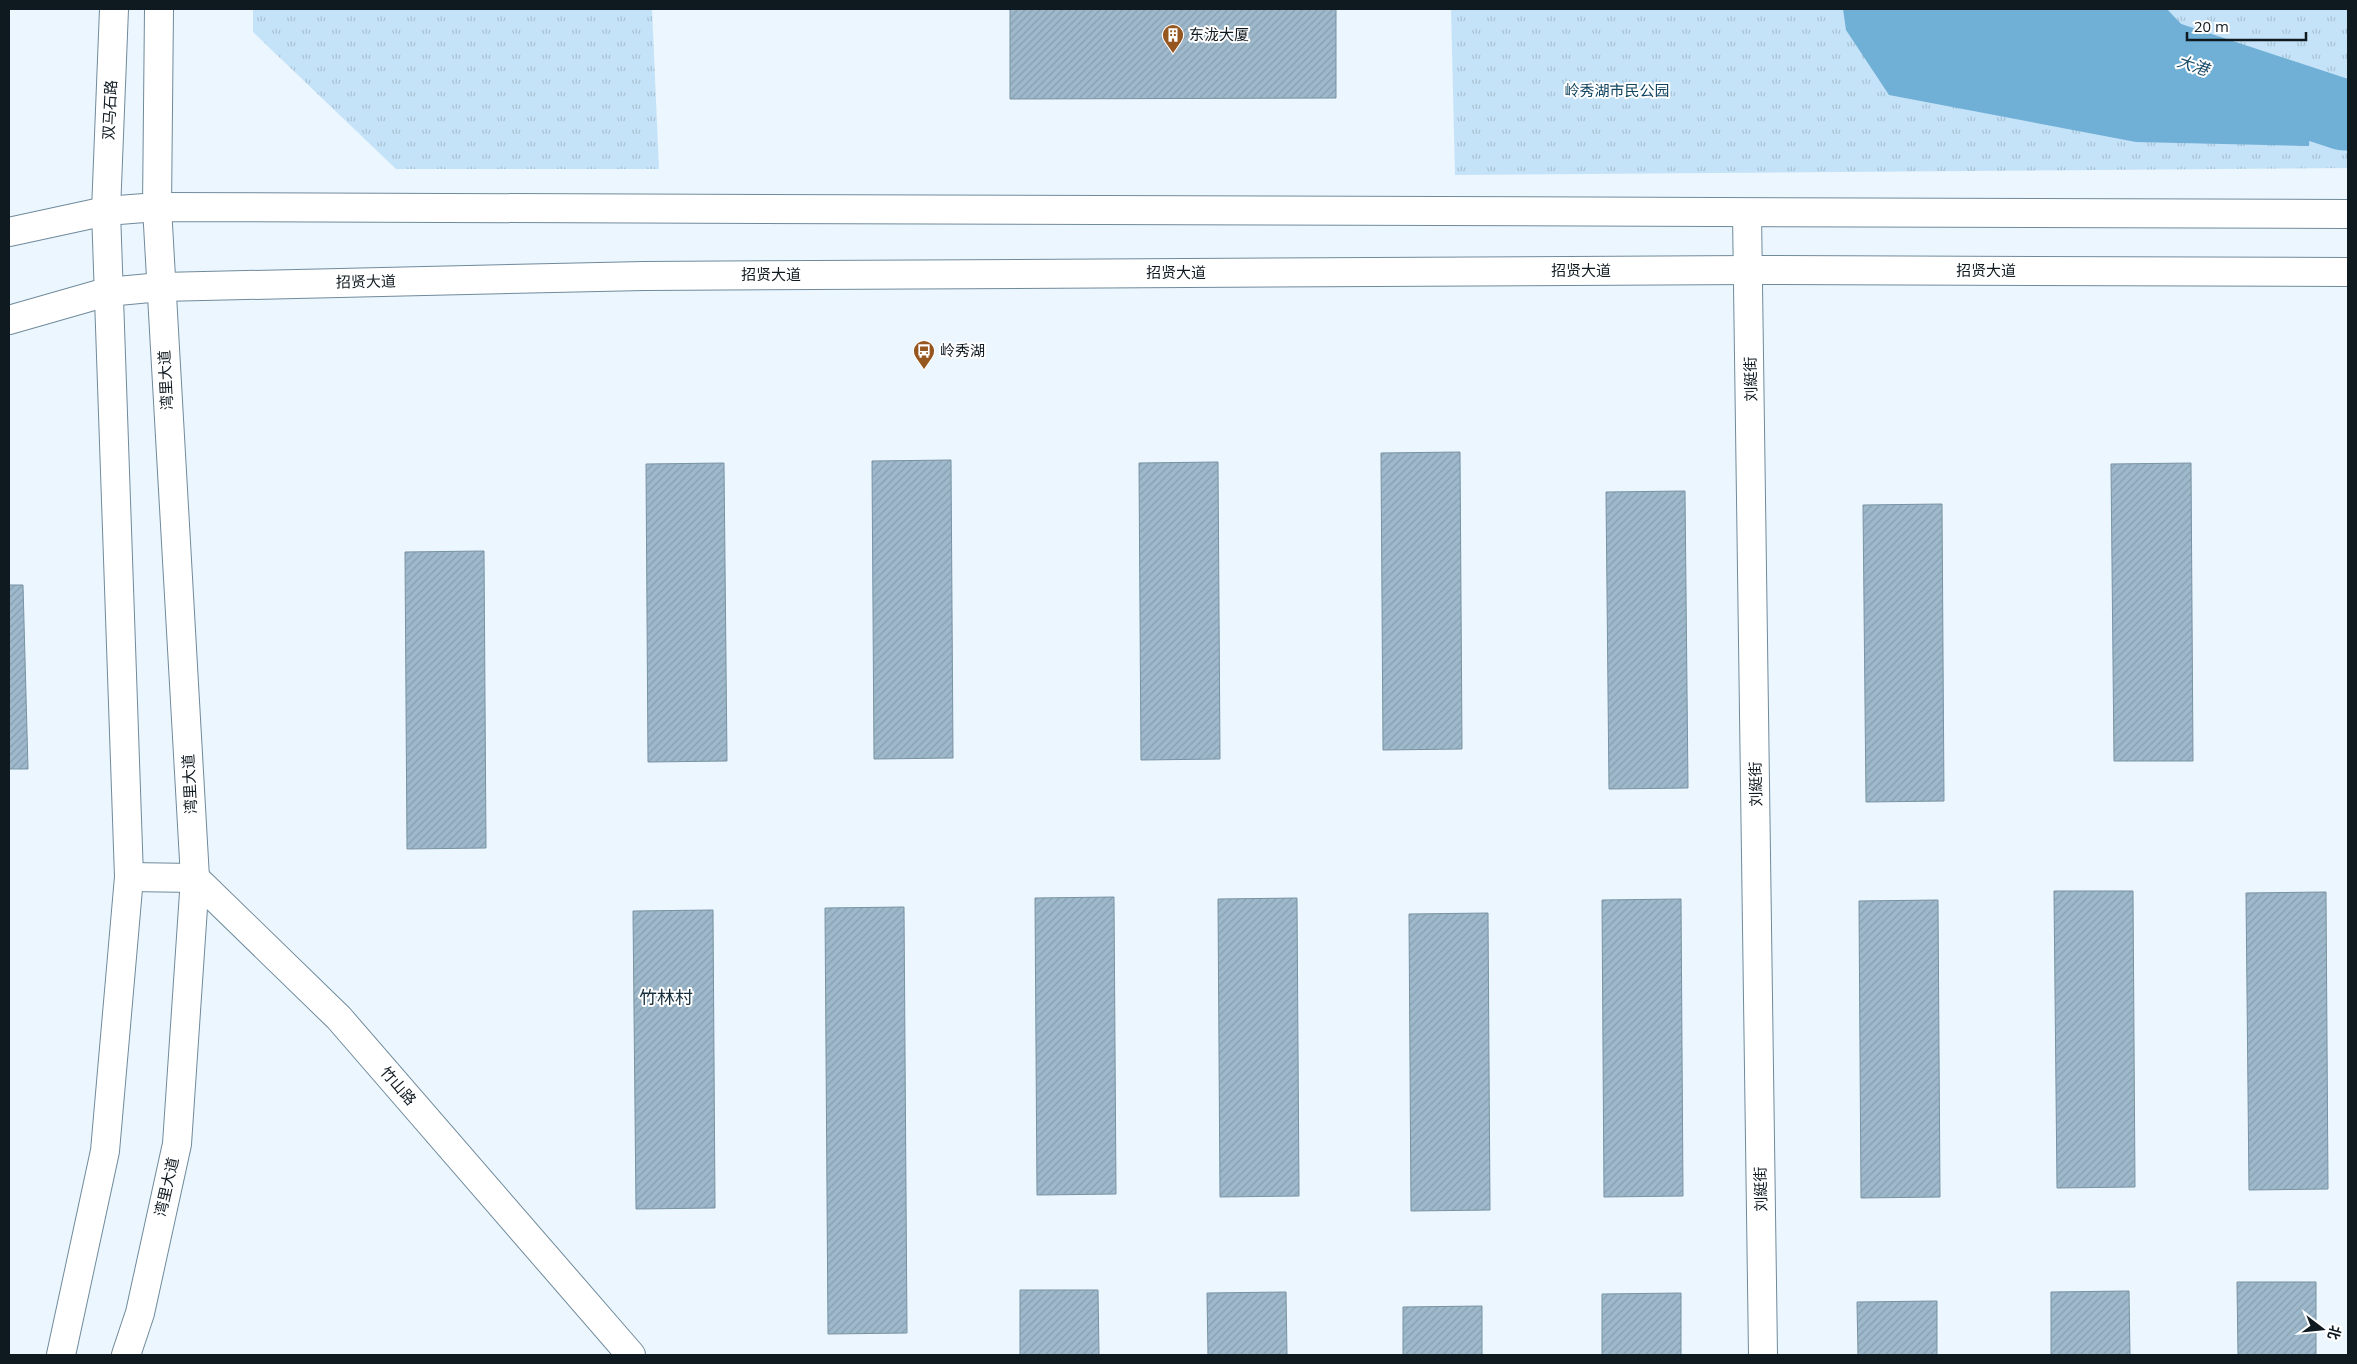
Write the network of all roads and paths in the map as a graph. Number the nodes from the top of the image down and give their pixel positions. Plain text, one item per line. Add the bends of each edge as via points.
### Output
1 (114, 9) edge
2 (159, 9) edge
3 (157, 207) junction
4 (106, 211) junction
5 (1747, 213) junction
6 (2348, 214) edge
7 (9, 232) edge
8 (1750, 270) junction
9 (2348, 272) edge
10 (161, 287) junction
11 (107, 292) junction
12 (9, 320) edge
13 (130, 877) junction
14 (195, 878) junction
15 (61, 1355) edge
16 (126, 1355) edge
17 (631, 1355) edge
18 (1763, 1355) edge

1 - 4 main road, 双马石路
2 - 3 main road
3 - 4 main road
3 - 5 main road
3 - 10 main road, 湾里大道
4 - 7 main road
4 - 11 main road
5 - 6 main road
5 - 8 main road, 刘綎街
8 - 9 main road, 招贤大道
8 - 10 main road, 招贤大道 via 654,276
8 - 18 main road, 刘綎街
10 - 11 main road, 招贤大道
10 - 14 main road, 湾里大道
11 - 12 main road, 招贤大道
11 - 13 main road
13 - 14 main road
13 - 15 main road via 104,1151
14 - 16 main road, 湾里大道 via 177,1144 140,1313
14 - 17 main road, 竹山路 via 340,1018

